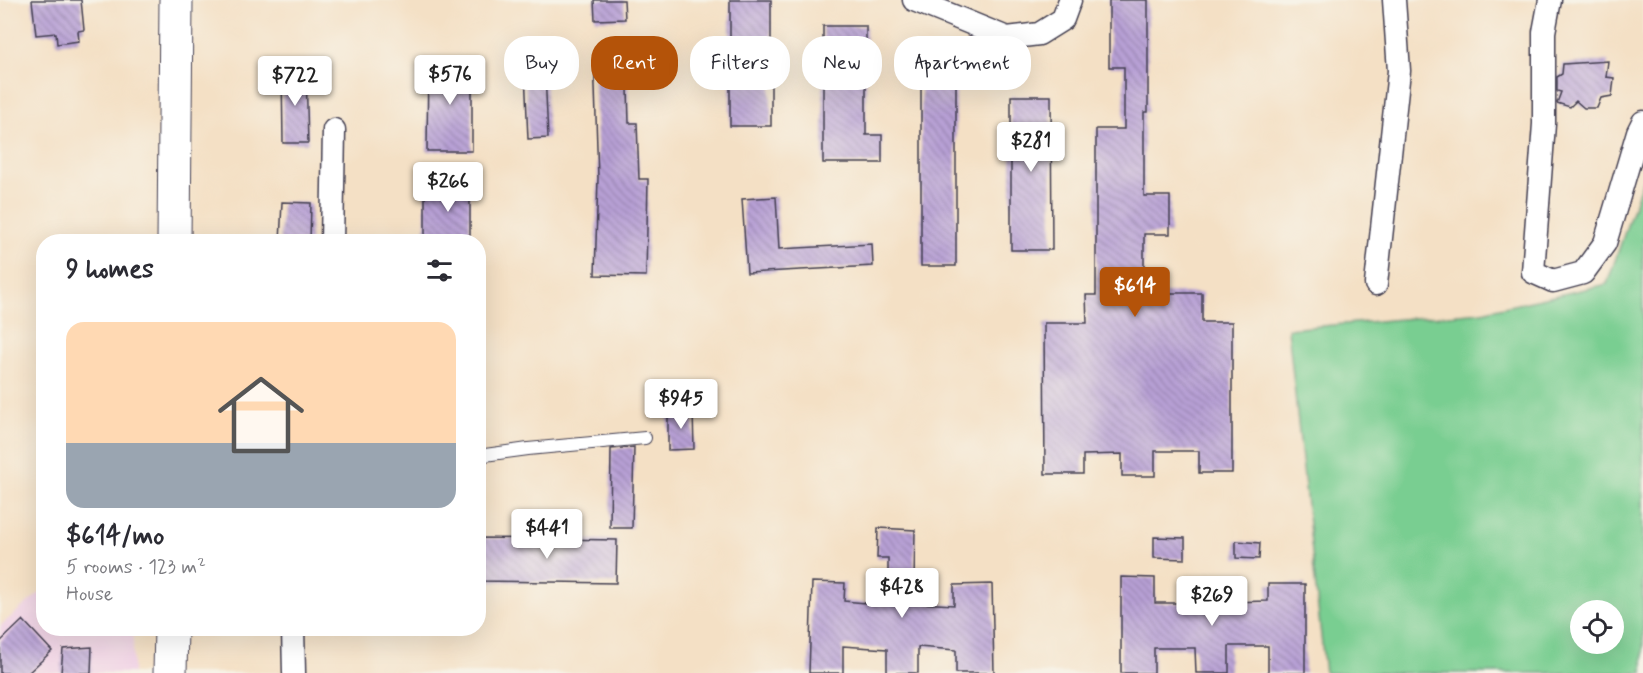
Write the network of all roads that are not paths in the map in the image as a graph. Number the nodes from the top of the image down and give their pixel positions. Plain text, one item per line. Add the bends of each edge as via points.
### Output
1 (176, 0) edge
2 (914, 0) edge
3 (1070, 0) edge
4 (1394, 0) edge
5 (1550, 0) edge
6 (1643, 122) edge
7 (334, 130) dead end
8 (174, 234) edge
9 (332, 234) edge
10 (1376, 284) dead end
11 (645, 438) dead end
12 (486, 455) edge
13 (171, 636) edge
14 (293, 636) edge
15 (170, 673) edge
16 (294, 673) edge

1 - 8 street
2 - 3 street via 1007,38 1039,34 1063,19
4 - 10 street via 1399,71
5 - 6 street via 1544,32 1544,124 1533,272 1553,281 1583,273 1589,266 1605,243
7 - 9 street
11 - 12 lane
13 - 15 street
14 - 16 street

